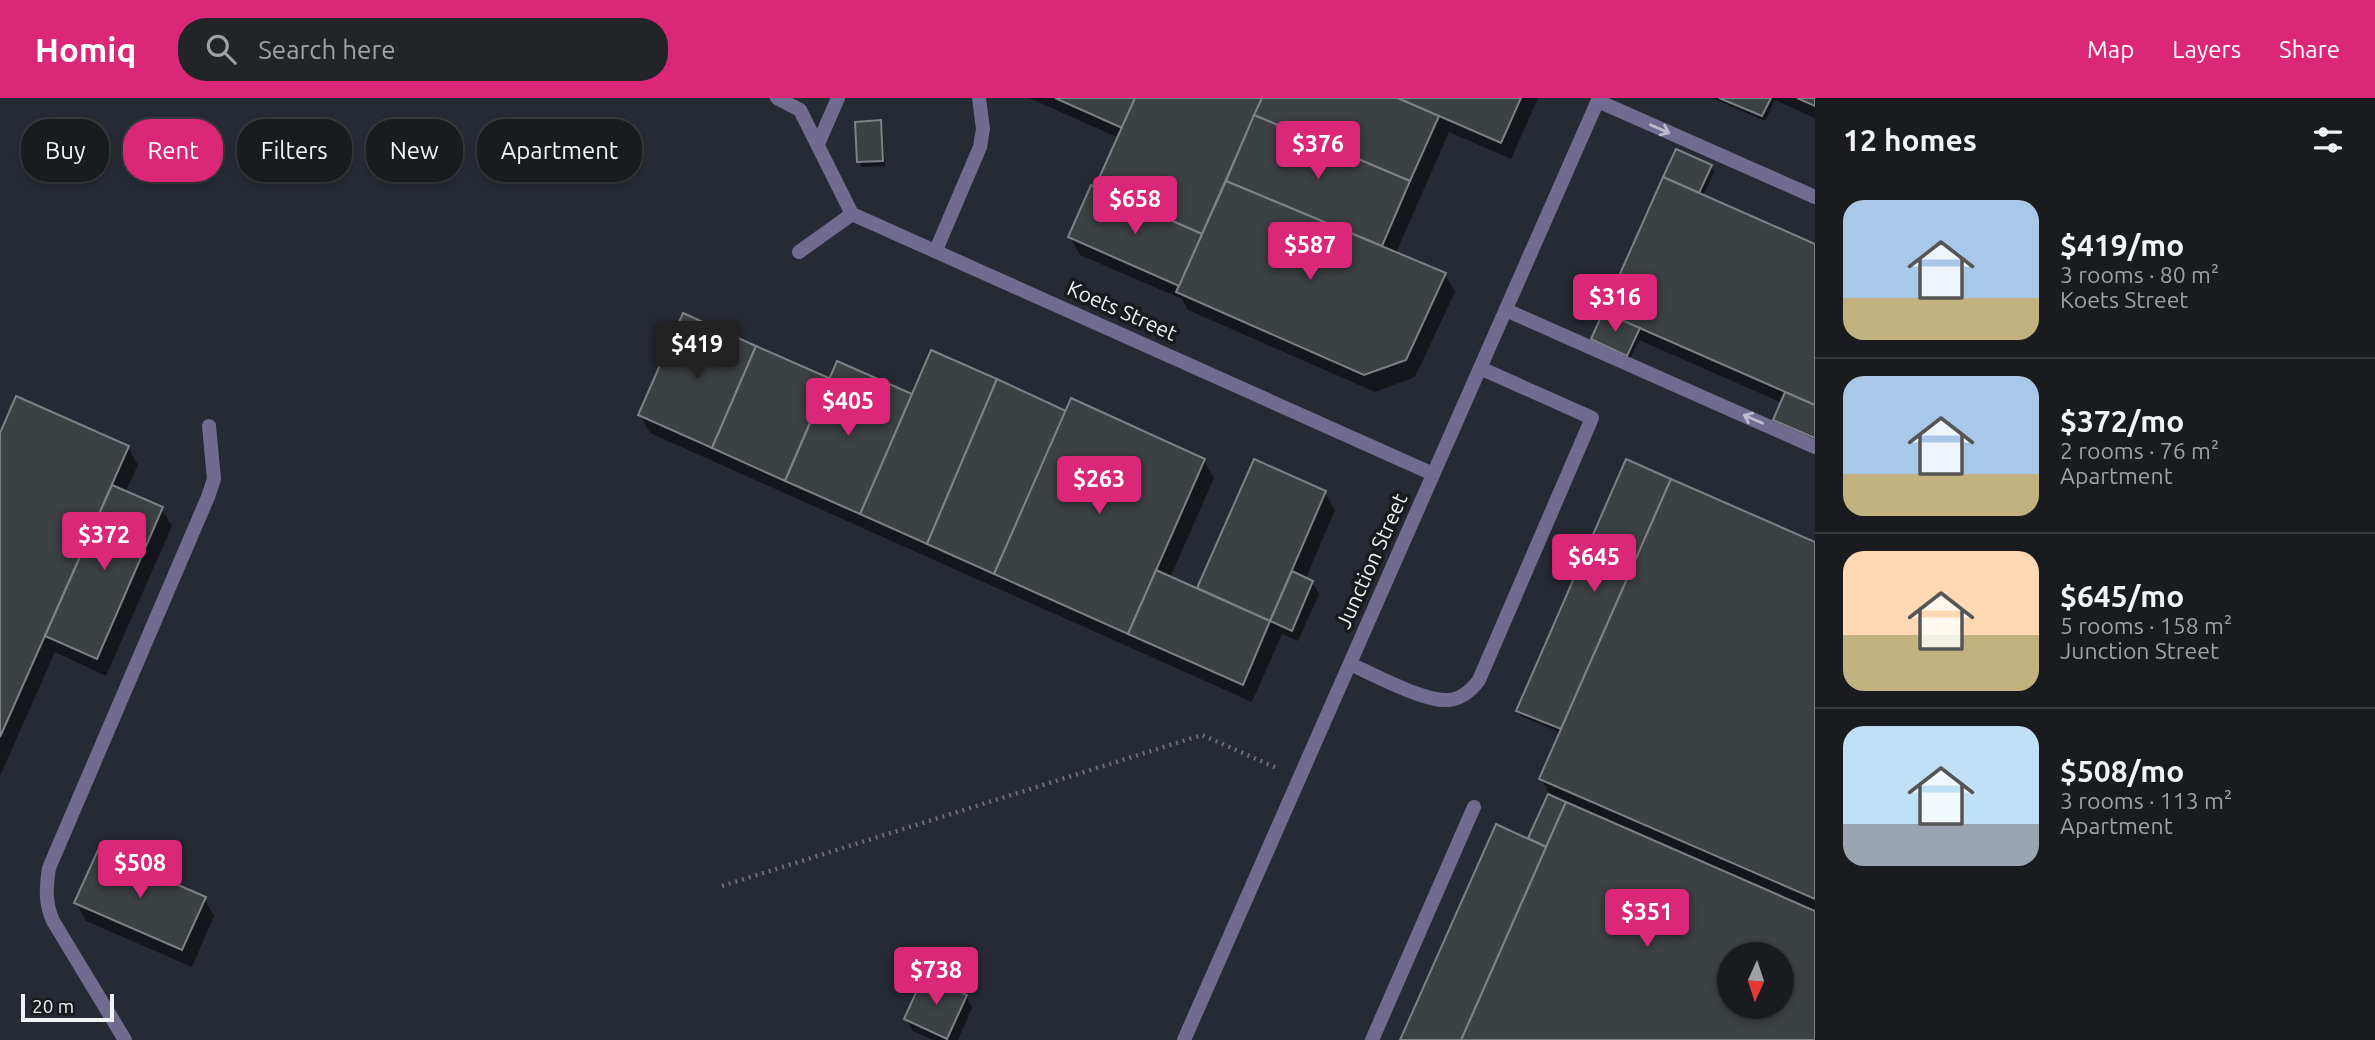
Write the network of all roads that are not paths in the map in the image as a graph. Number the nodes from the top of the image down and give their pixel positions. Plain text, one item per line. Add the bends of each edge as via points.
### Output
1 (777, 98) edge
2 (838, 98) edge
3 (979, 98) edge
4 (1599, 99) edge
5 (818, 144) junction
6 (1815, 197) edge
7 (852, 214) junction
8 (936, 250) junction
9 (799, 252) dead end
10 (1506, 310) junction
11 (1480, 368) junction
12 (209, 426) dead end
13 (1815, 446) edge
14 (1433, 474) junction
15 (1350, 664) junction
16 (1474, 807) dead end
17 (125, 1040) edge
18 (1184, 1040) edge
19 (1372, 1040) edge

1 - 5 street via 800,110
2 - 5 street
3 - 8 street via 980,146
4 -> 6 street
4 - 10 street, Junction Street
5 - 7 street
7 - 8 street, Koets Street
7 - 9 street
8 - 14 street, Koets Street
10 - 11 street, Junction Street
13 -> 10 street
11 - 14 street, Junction Street
11 - 15 street via 1592,418 1479,680 1460,697 1429,698
12 - 17 street via 214,479 208,497 48,868 47,906 53,921
14 - 15 street, Junction Street
15 - 18 street, Junction Street
16 - 19 street

